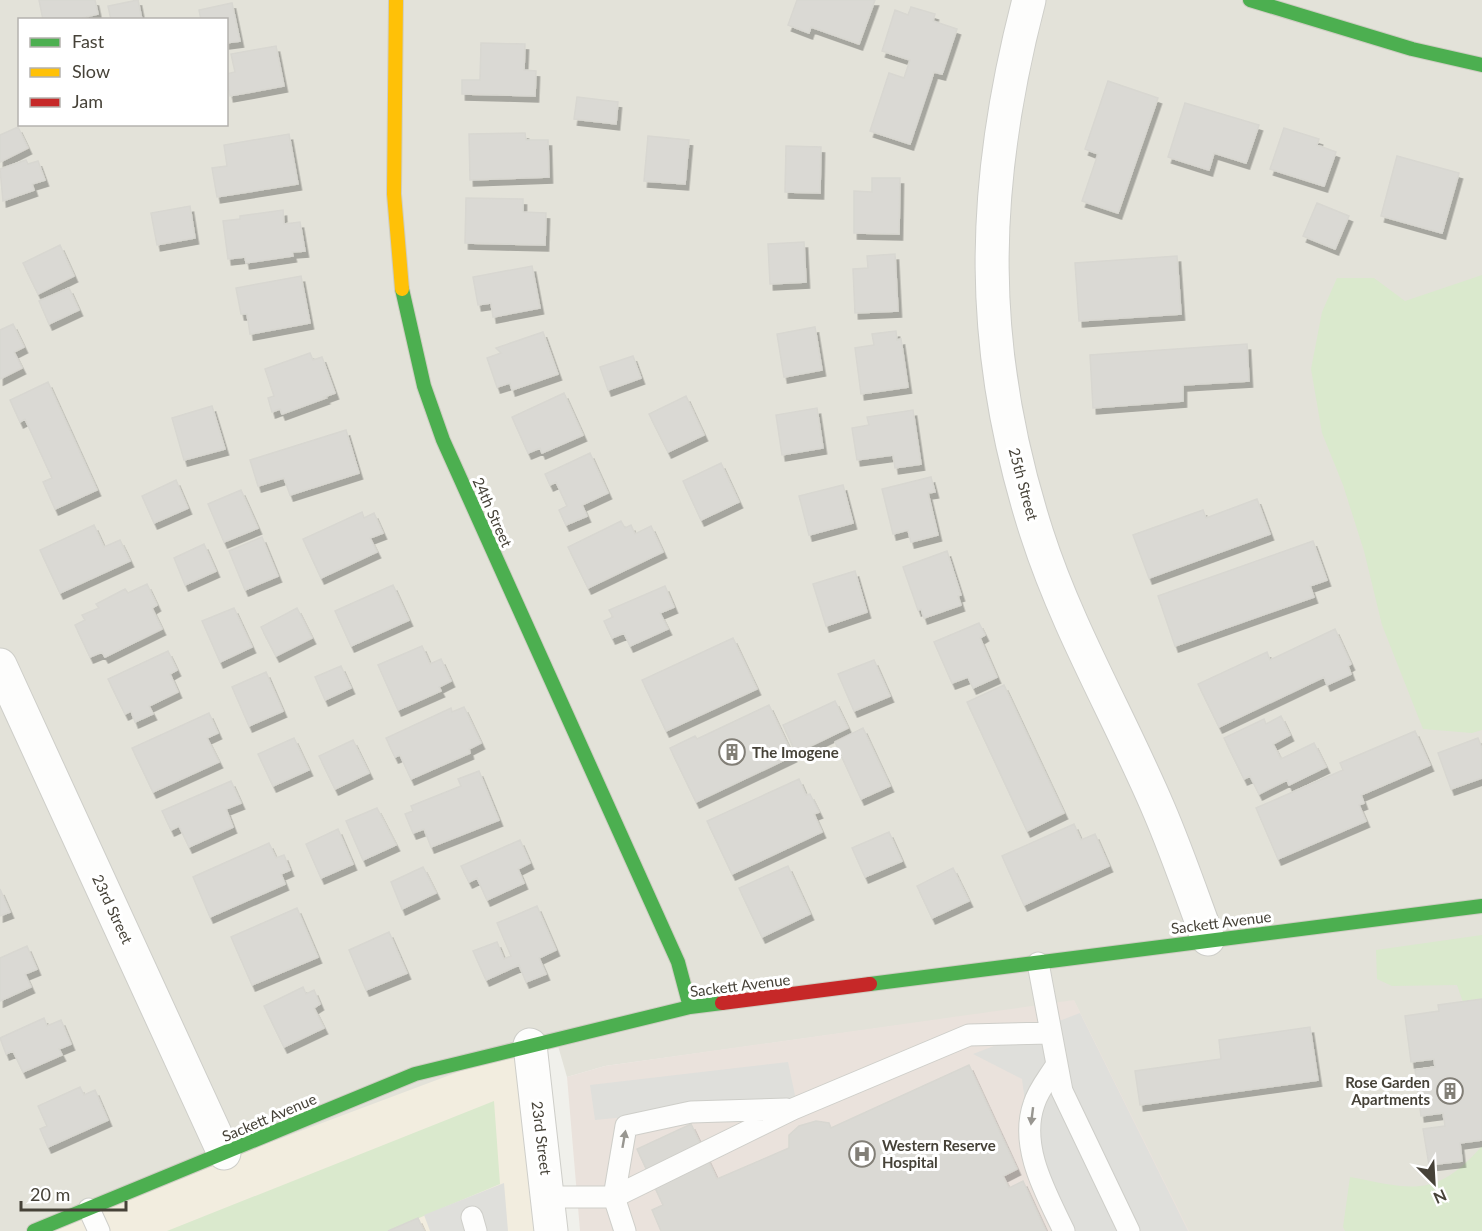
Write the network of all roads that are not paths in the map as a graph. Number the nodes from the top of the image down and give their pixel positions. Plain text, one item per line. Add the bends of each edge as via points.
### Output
1 (396, 0) edge
2 (1029, 0) edge
3 (1250, 0) edge
4 (1482, 65) edge
5 (0, 665) edge
6 (1482, 906) edge
7 (1208, 939) junction
8 (1038, 963) junction
9 (690, 1007) junction
10 (1051, 1033) junction
11 (530, 1045) junction
12 (1057, 1064) junction
13 (793, 1109) junction
14 (224, 1154) junction
15 (549, 1197) junction
16 (614, 1197) junction
17 (89, 1209) junction
18 (34, 1231) edge
19 (99, 1231) edge
20 (551, 1231) edge
21 (625, 1231) edge
22 (1064, 1231) edge
23 (1129, 1231) edge

1 - 9 street, 24th Street via 395,221 406,305 424,386 464,488 678,962
2 - 7 street, 25th Street via 1000,134 995,186 991,290 998,376 1015,458 1038,536 1067,613 1160,811
3 - 4 street via 1413,49
5 - 14 street, 23rd Street
6 - 7 street, Sackett Avenue
7 - 8 street, Sackett Avenue
8 - 9 street, Sackett Avenue
8 - 10 lane
9 - 11 street, Sackett Avenue
10 - 12 lane
10 - 13 lane via 969,1035
11 - 14 street, Sackett Avenue via 415,1074
11 - 15 street, 23rd Street
12 -> 22 lane via 1034,1104 1030,1135 1036,1172
12 - 23 lane via 1062,1092
13 - 16 lane
16 -> 13 lane via 626,1126 691,1112
14 - 17 street, Sackett Avenue
15 - 16 lane
15 - 20 street, 23rd Street
16 - 21 lane
17 - 18 street, Sackett Avenue
17 - 19 lane

